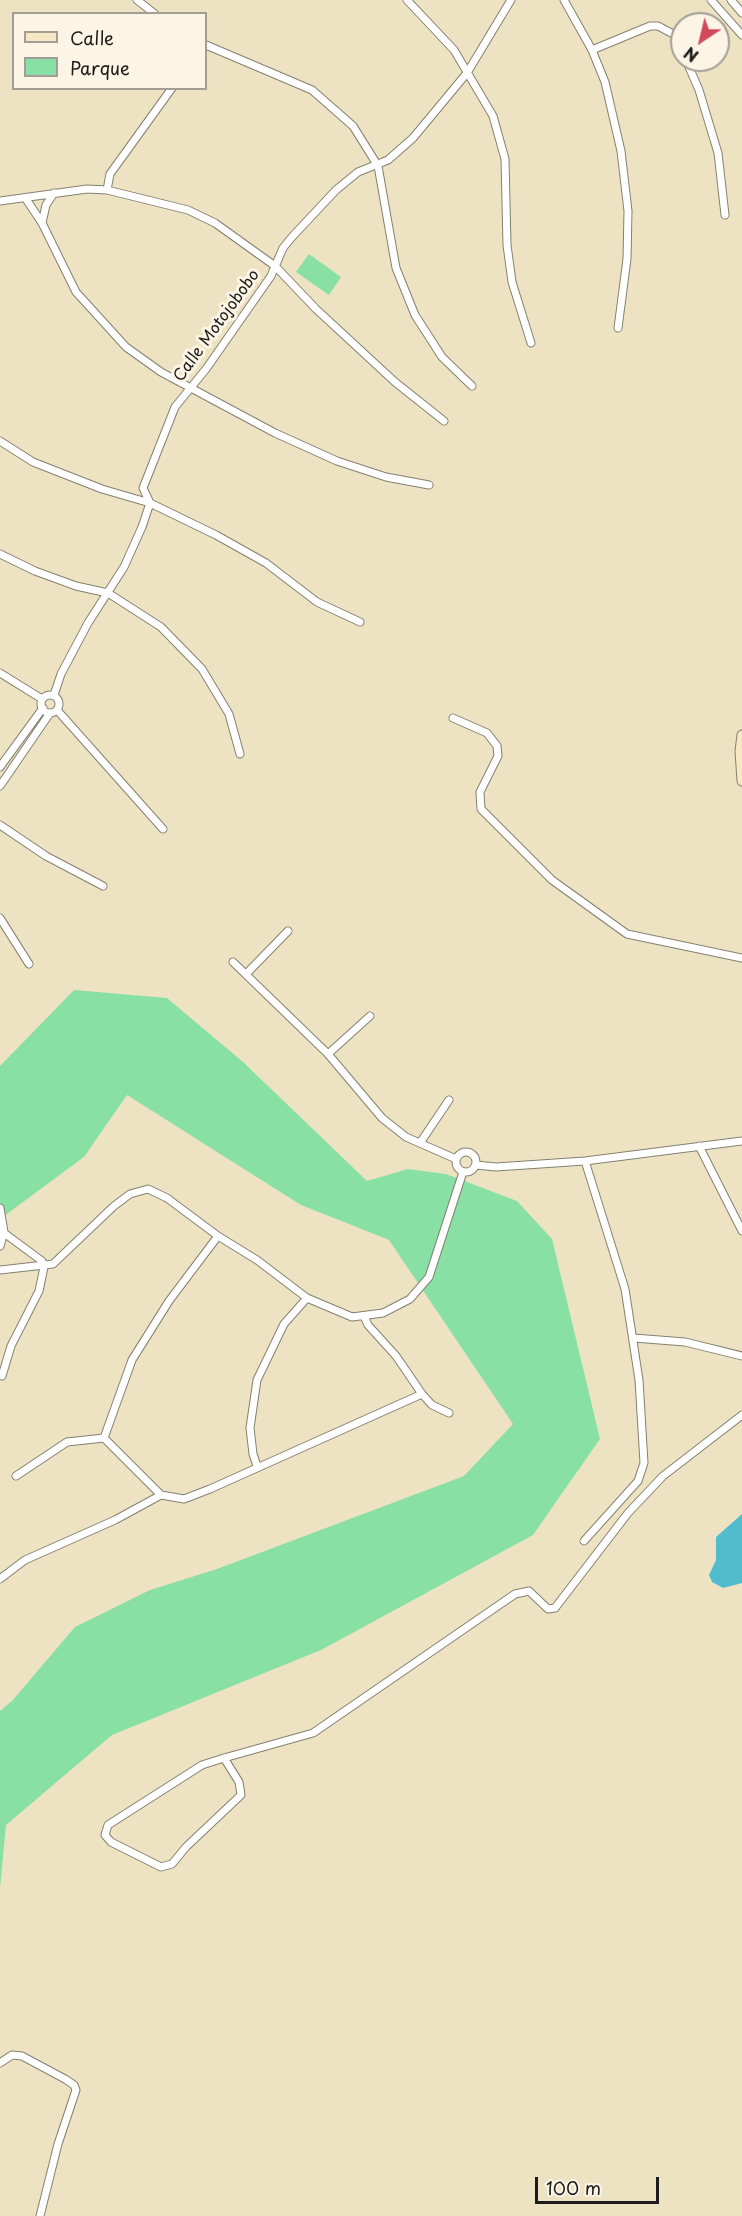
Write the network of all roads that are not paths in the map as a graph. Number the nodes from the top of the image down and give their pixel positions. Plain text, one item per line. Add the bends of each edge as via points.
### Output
1 (137, 0) edge
2 (407, 0) edge
3 (511, 0) edge
4 (564, 0) edge
5 (711, 0) edge
6 (731, 0) edge
7 (152, 12) edge
8 (742, 13) edge
9 (670, 32) edge
10 (742, 35) edge
11 (207, 45) edge
12 (592, 50) junction
13 (691, 72) edge
14 (467, 73) junction
15 (171, 90) edge
16 (378, 166) junction
17 (107, 190) junction
18 (54, 193) junction
19 (26, 199) junction
20 (0, 201) edge
21 (725, 215) dead end
22 (42, 223) junction
23 (275, 266) junction
24 (618, 328) dead end
25 (531, 343) dead end
26 (190, 386) junction
27 (472, 386) dead end
28 (444, 421) dead end
29 (0, 441) edge
30 (429, 485) dead end
31 (150, 503) junction
32 (0, 554) edge
33 (108, 593) junction
34 (360, 622) dead end
35 (0, 673) edge
36 (54, 695) junction
37 (42, 699) junction
38 (50, 710) junction
39 (453, 718) dead end
40 (742, 735) edge
41 (240, 754) dead end
42 (0, 767) edge
43 (742, 781) edge
44 (0, 786) edge
45 (0, 825) edge
46 (163, 829) dead end
47 (103, 886) dead end
48 (0, 918) edge
49 (288, 931) dead end
50 (742, 958) edge
51 (233, 962) dead end
52 (29, 964) dead end
53 (247, 973) junction
54 (370, 1016) dead end
55 (328, 1054) junction
56 (449, 1100) dead end
57 (742, 1141) edge
58 (420, 1143) junction
59 (699, 1146) junction
60 (456, 1159) junction
61 (585, 1161) junction
62 (476, 1165) junction
63 (463, 1172) junction
64 (0, 1208) edge
65 (2, 1231) edge
66 (742, 1231) edge
67 (218, 1236) junction
68 (0, 1246) edge
69 (44, 1267) junction
70 (0, 1270) edge
71 (307, 1298) junction
72 (364, 1316) junction
73 (634, 1338) junction
74 (742, 1356) edge
75 (2, 1376) dead end
76 (422, 1394) junction
77 (448, 1413) dead end
78 (742, 1415) edge
79 (104, 1438) junction
80 (257, 1466) junction
81 (16, 1476) dead end
82 (161, 1495) junction
83 (584, 1542) dead end
84 (0, 1579) edge
85 (224, 1758) junction
86 (0, 2063) edge
87 (40, 2216) edge

1 - 7 street
2 - 14 street via 443,35
3 - 14 street, Calle Motojobobo
4 - 12 street
5 - 10 street
6 - 8 street
9 - 12 street via 650,26
11 - 16 street via 312,90 353,126
12 - 24 street via 605,82 621,151 628,211 627,259
13 - 21 street via 718,153
14 - 16 street, Calle Motojobobo via 413,138
14 - 25 street via 493,116 501,141 512,282
15 - 17 street via 110,174
16 - 23 street, Calle Motojobobo via 358,172 336,190 283,248
16 - 27 street via 391,246 406,296 442,357
17 - 18 street
17 - 23 street via 197,214 241,239
18 - 19 street
18 - 22 street
19 - 20 street
19 - 22 street
22 - 26 street via 76,292 102,323 126,347
23 - 26 street, Calle Motojobobo via 226,341
23 - 28 street via 395,382
26 - 30 street via 275,433 337,461 386,477
26 - 31 street, Calle Motojobobo via 175,407 150,465 143,488
29 - 31 street via 33,462 62,474
31 - 33 street, Calle Motojobobo via 124,567
31 - 34 street via 266,563 317,602
32 - 33 street via 75,586
33 - 36 street, Calle Motojobobo via 88,623
33 - 41 street via 161,627 202,669 229,714
35 - 37 street
36 - 37 street
36 - 38 street via 59,701
37 - 38 street
38 - 42 street
38 - 44 street
38 - 46 street
39 - 50 street via 487,733 497,746 498,756 480,792 481,809 552,880 627,934
40 - 43 street
45 - 47 street via 46,856
48 - 52 street
49 - 53 street
51 - 53 street
53 - 55 street
54 - 55 street
55 - 58 street via 382,1118
56 - 58 street
57 - 59 street
58 - 60 street
59 - 61 street
59 - 66 street
60 - 62 street via 469,1152
60 - 63 street
61 - 62 street
61 - 73 street via 625,1289
62 - 63 street
63 - 72 street via 429,1277 410,1299 383,1313
64 - 65 street
65 - 68 street
65 - 69 street via 42,1261
67 - 69 street via 167,1198 148,1189 114,1206 53,1264
67 - 71 street
67 - 79 street via 169,1301 132,1360
69 - 70 street
69 - 75 street via 39,1291 11,1346
71 - 72 street via 340,1313
71 - 80 street via 284,1324 257,1380 250,1428
72 - 76 street
73 - 74 street via 685,1342
73 - 83 street via 644,1462 638,1481
76 - 77 street
76 - 80 street
78 - 85 street via 702,1443 656,1484 628,1513 555,1608 548,1609 536,1595 521,1591 313,1733
79 - 81 street via 67,1442
79 - 82 street
80 - 82 street via 184,1499
82 - 84 street via 25,1560
85 - 85 street via 202,1765 108,1825 105,1835 111,1842 161,1867 172,1864 241,1795 239,1782
86 - 87 street via 12,2055 22,2056 65,2079 76,2090

